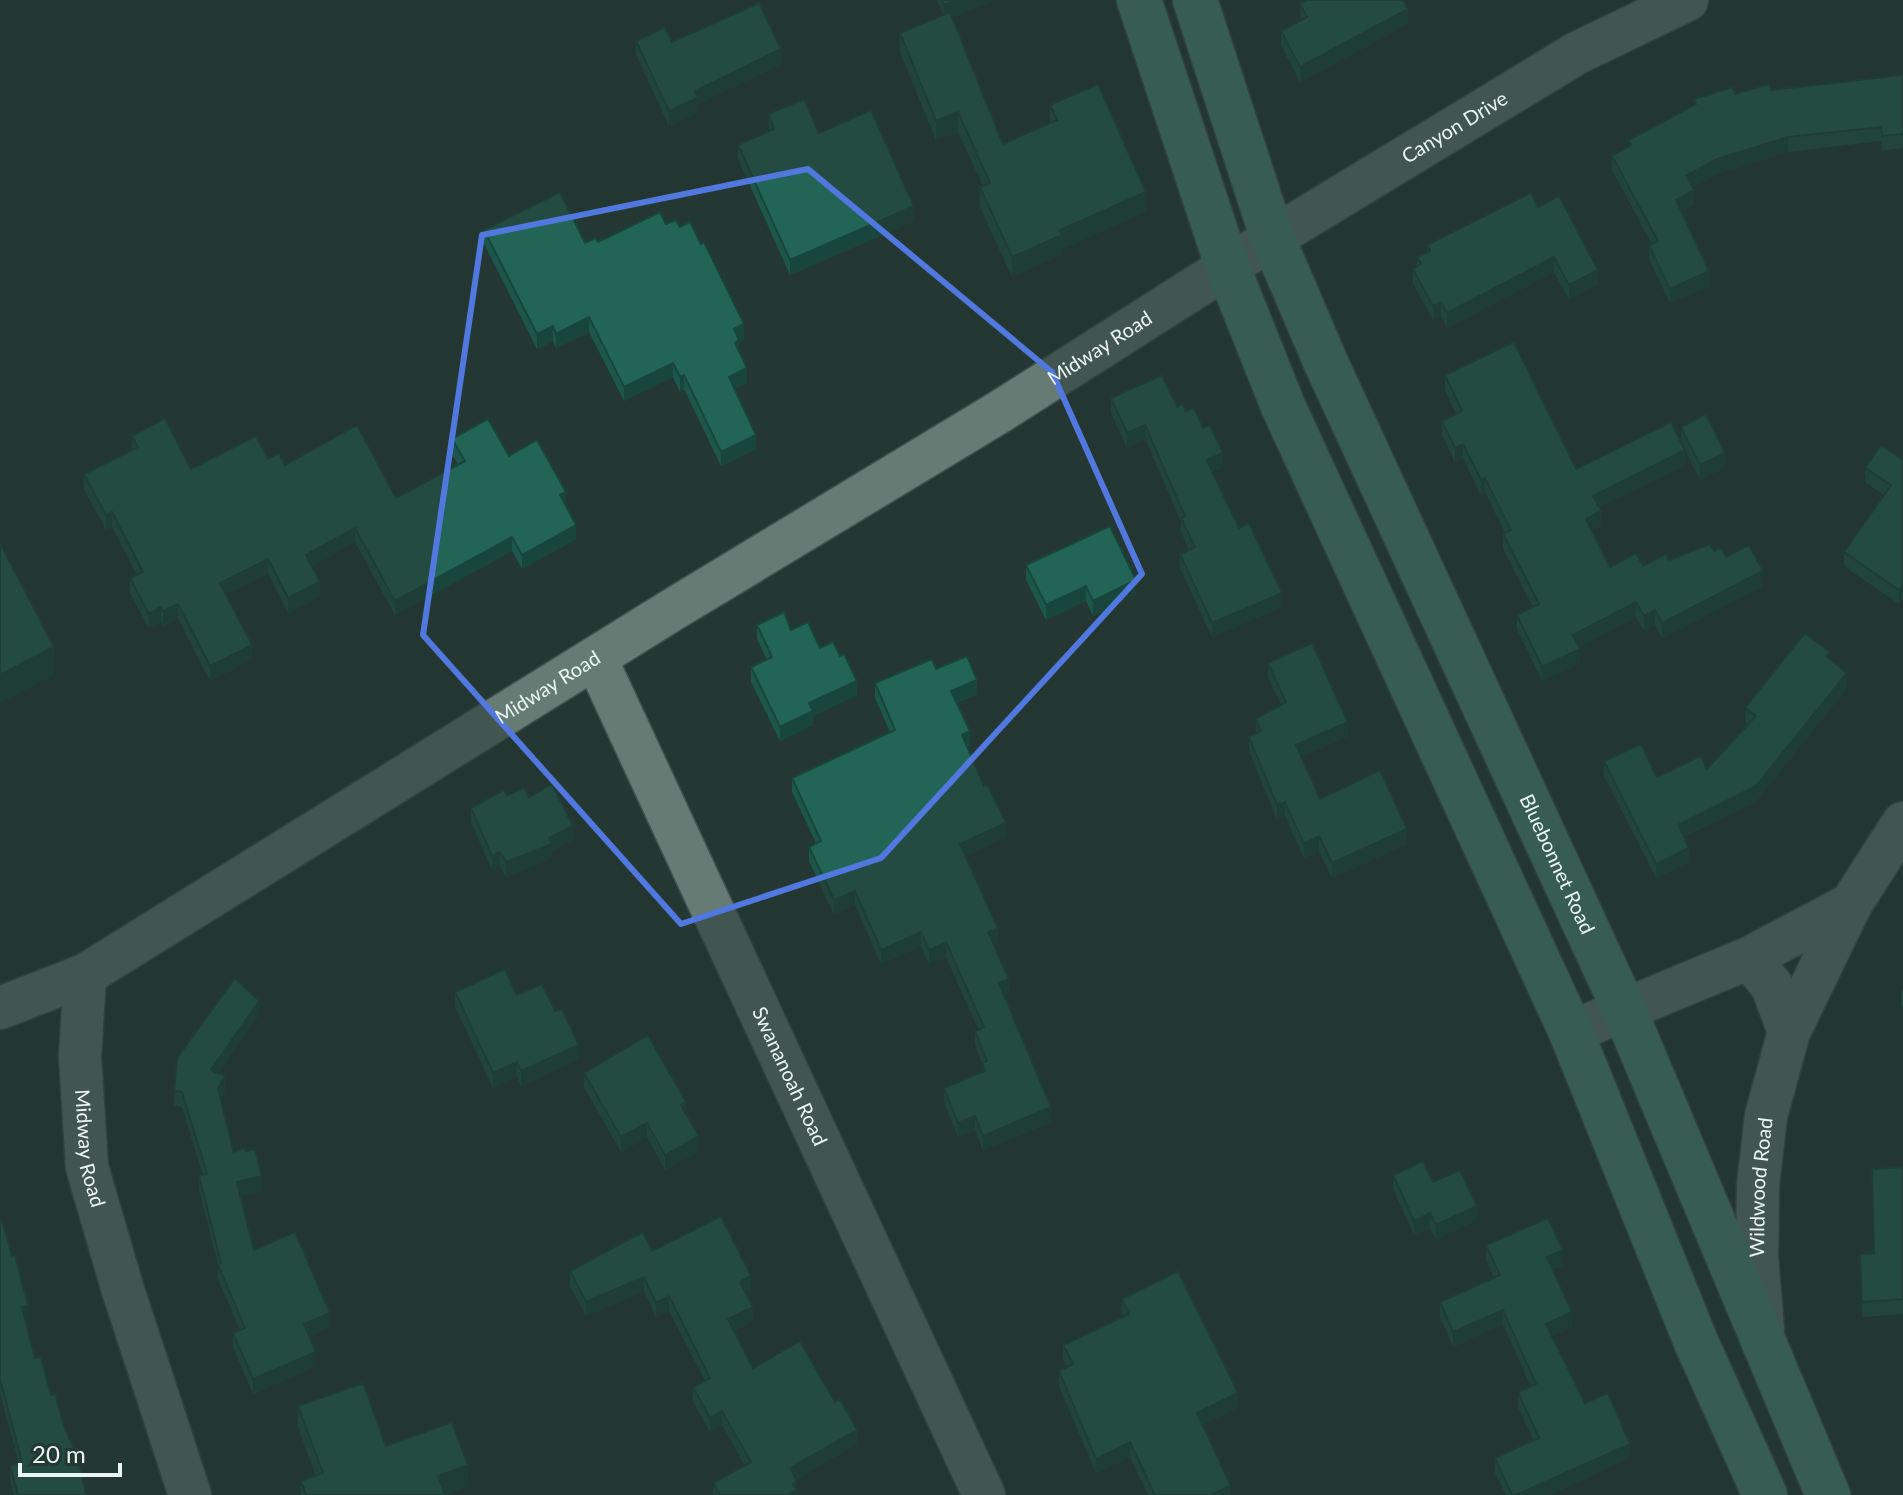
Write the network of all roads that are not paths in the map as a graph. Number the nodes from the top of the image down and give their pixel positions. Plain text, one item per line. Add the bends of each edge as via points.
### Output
1 (1139, 0) edge
2 (1195, 0) edge
3 (1687, 0) edge
4 (1273, 239) junction
5 (1228, 268) junction
6 (596, 659) junction
7 (1903, 823) edge
8 (1851, 904) junction
9 (1749, 958) junction
10 (85, 975) junction
11 (0, 1008) edge
12 (1624, 1009) junction
13 (1571, 1032) junction
14 (1789, 1032) junction
15 (1765, 1346) junction
16 (190, 1495) edge
17 (984, 1495) edge
18 (1765, 1495) edge
19 (1828, 1495) edge

1 - 5 main road
2 - 4 main road
3 - 4 street, Canyon Drive via 1577,53
4 - 5 street, Canyon Drive
4 - 12 main road, Bluebonnet Road
5 - 6 street, Midway Road
5 - 13 main road via 1283,406
6 - 10 street, Midway Road
6 - 17 street, Swananoah Road
7 - 8 street, Wildwood Road
8 - 9 street, Wildwood Road
8 - 14 street, Wildwood Road
9 - 12 street, Wildwood Road
9 - 14 street via 1772,986
10 - 11 street
10 - 16 street, Midway Road via 80,1057 87,1167
12 - 13 street, Wildwood Road
12 - 15 main road, Bluebonnet Road
13 - 18 main road via 1696,1342
14 - 15 street, Wildwood Road via 1766,1116 1758,1185 1757,1257
15 - 19 main road, Bluebonnet Road

